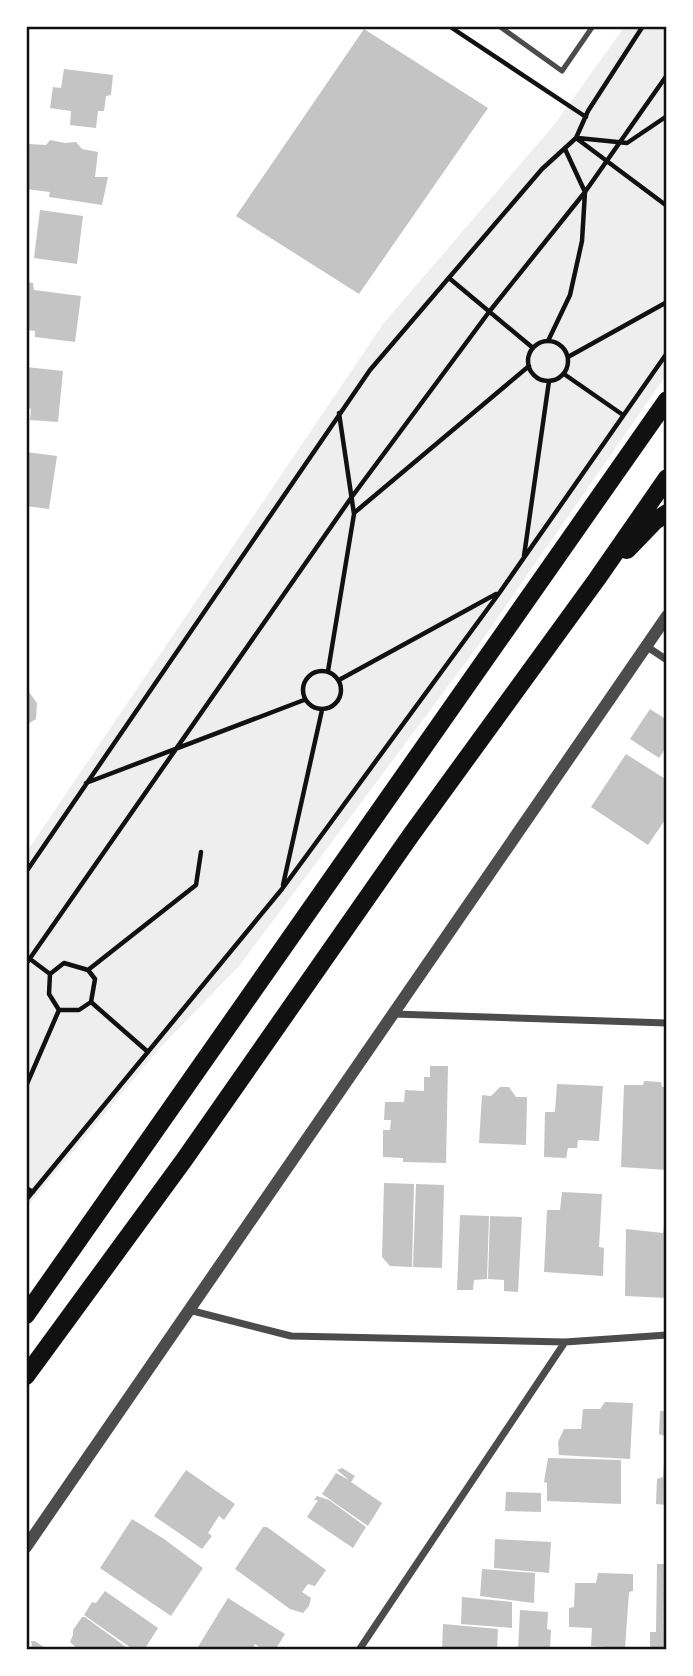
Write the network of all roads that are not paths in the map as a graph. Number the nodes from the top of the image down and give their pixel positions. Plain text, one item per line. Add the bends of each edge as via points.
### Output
1 (499, 26) edge
2 (593, 26) edge
3 (667, 400) edge
4 (667, 478) edge
5 (667, 513) edge
6 (597, 579) junction
7 (667, 615) edge
8 (646, 646) junction
9 (667, 660) edge
10 (394, 1014) junction
11 (667, 1023) edge
12 (188, 1310) junction
13 (26, 1315) edge
14 (667, 1335) edge
15 (565, 1342) junction
16 (26, 1376) edge
17 (26, 1547) edge
18 (359, 1650) edge

1 - 2 lane via 562,71
3 - 13 main road
4 - 6 main road
5 - 6 main road
6 - 16 main road
7 - 8 street
8 - 9 street
8 - 10 street
10 - 11 street
10 - 12 street
12 - 15 street via 292,1336
12 - 17 street
14 - 15 street
15 - 18 street

